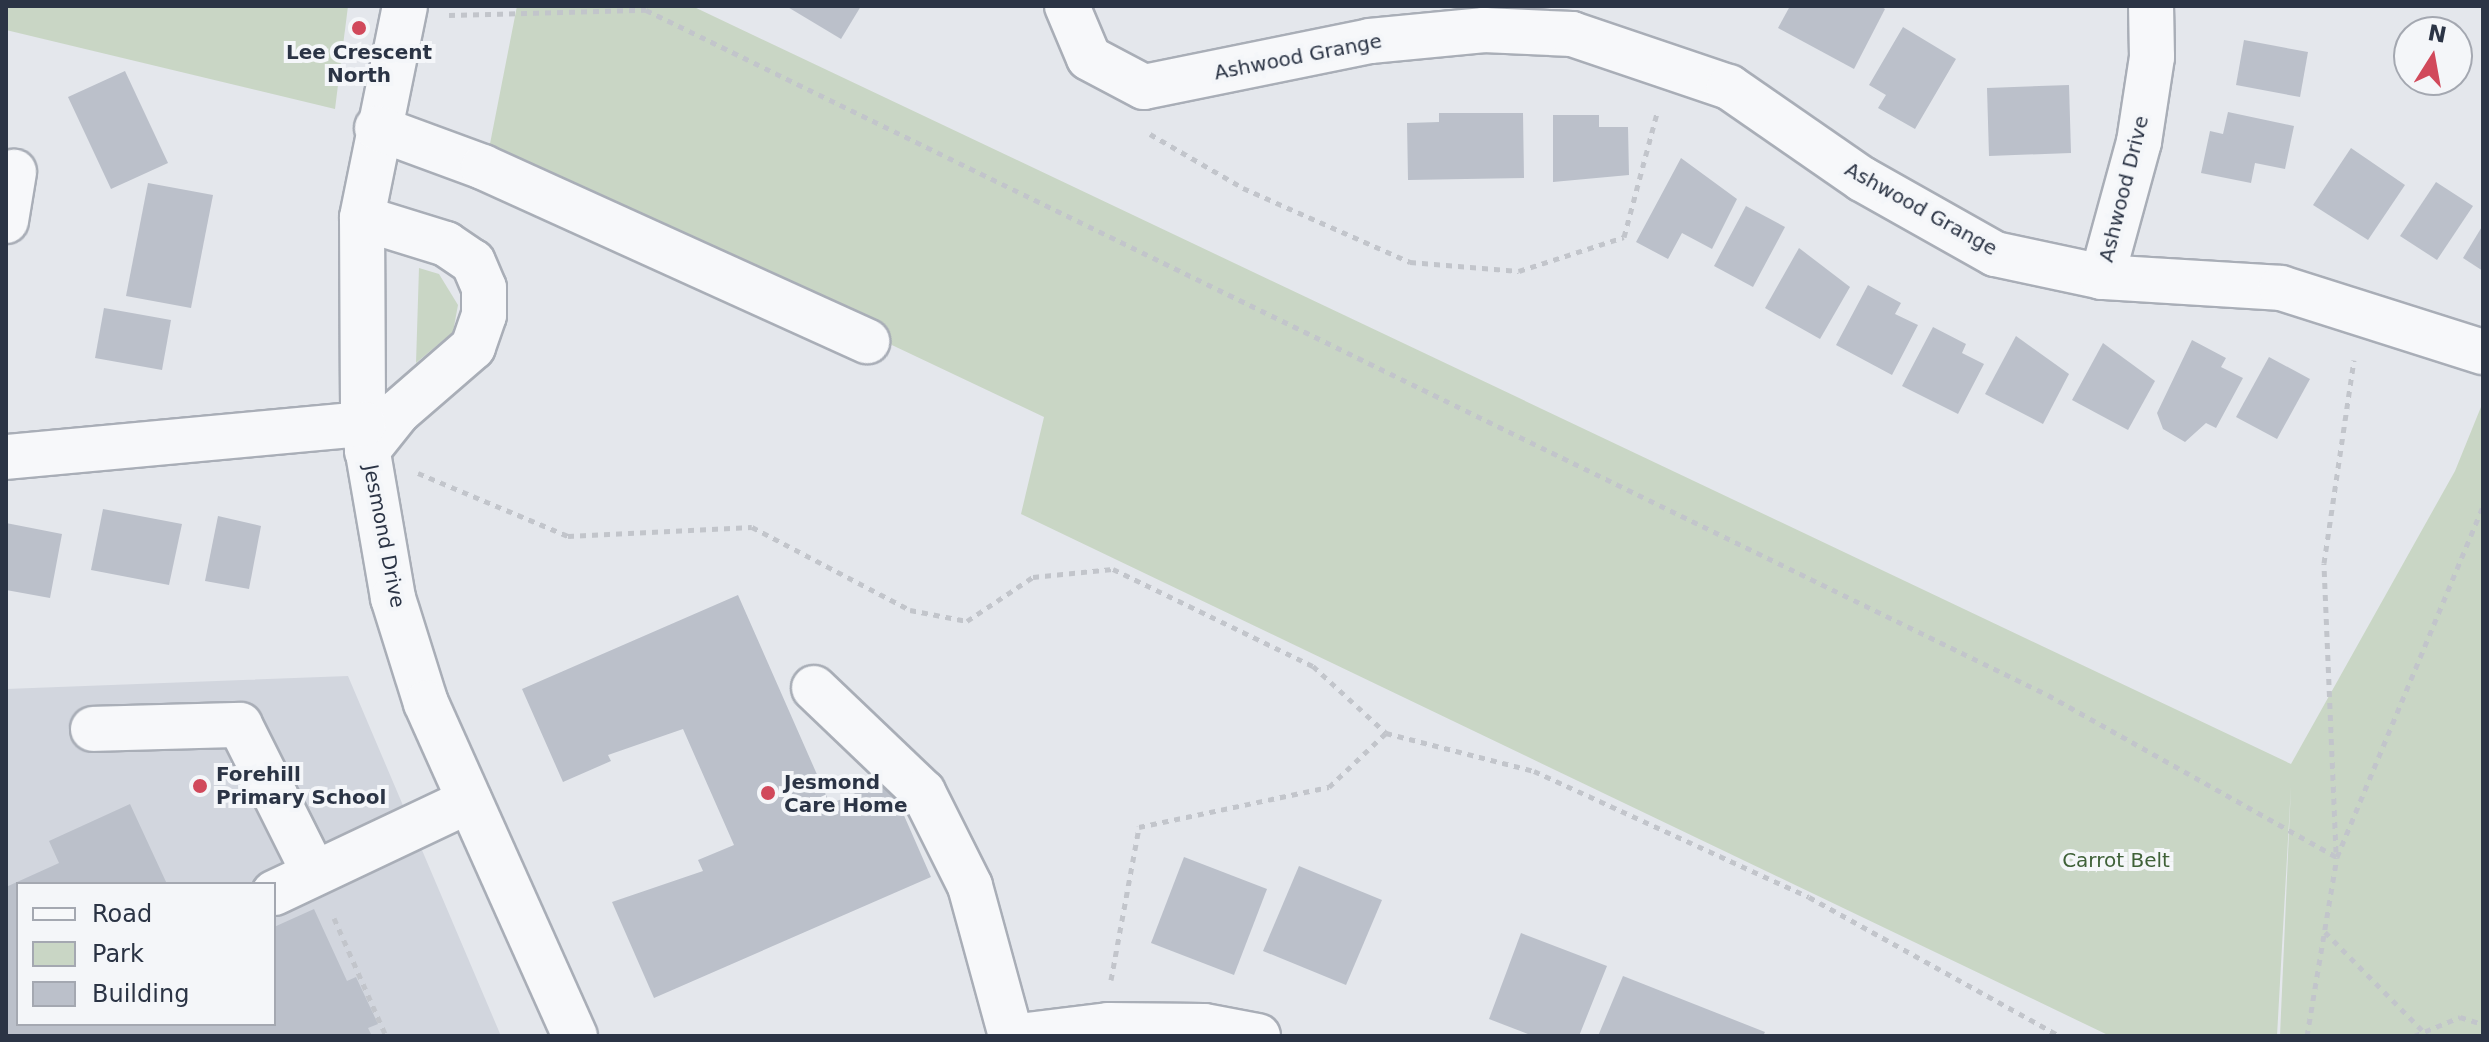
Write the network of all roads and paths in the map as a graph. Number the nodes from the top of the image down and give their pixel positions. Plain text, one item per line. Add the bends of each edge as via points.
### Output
1 (1067, 6) edge
2 (2151, 6) edge
3 (420, 8) edge
4 (1572, 20) edge
5 (1669, 66) junction
6 (1129, 81) junction
7 (377, 128) junction
8 (14, 172) dead end
9 (362, 218) junction
10 (6, 221) edge
11 (2102, 277) junction
12 (2362, 311) junction
13 (867, 341) dead end
14 (2483, 352) edge
15 (365, 438) junction
16 (6, 457) edge
17 (2483, 506) edge
18 (814, 688) dead end
19 (93, 729) dead end
20 (1386, 733) junction
21 (469, 801) junction
22 (2337, 857) junction
23 (314, 873) junction
24 (276, 892) edge
25 (2324, 931) junction
26 (2483, 1024) edge
27 (1108, 1025) junction
28 (2424, 1032) junction
29 (386, 1036) edge
30 (575, 1036) edge
31 (1011, 1036) edge
32 (1019, 1036) edge
33 (1258, 1036) edge
34 (2060, 1036) edge
35 (2307, 1036) edge
36 (2414, 1036) edge

1 - 6 street, Ashwood Grange via 1089,58
2 - 11 street, Ashwood Drive via 2152,57 2139,142
3 - 7 street, Jesmond Drive
3 - 22 path via 460,19 646,10 2048,695
4 - 5 street, Ashwood Grange
4 - 6 street, Ashwood Grange via 1370,41 1144,87
5 - 6 path via 1624,237 1519,271 1410,262 1243,188 1128,121
5 - 11 street, Ashwood Grange via 1729,87 1862,179 1995,254
7 - 9 street, Jesmond Drive
7 - 13 street via 483,167
8 - 10 street
9 - 15 street, Jesmond Drive
9 - 15 street via 446,244 473,262 484,288 484,315 473,347
11 - 12 street, Ashwood Grange via 2281,288
12 - 14 street, Ashwood Grange
12 - 22 path via 2324,563
15 - 16 street
15 - 20 path via 568,536 752,527 910,610 967,621 1033,577 1113,569 1313,666
15 - 21 street, Jesmond Drive via 393,598
17 - 22 path
18 - 31 street via 860,749 923,792 970,886
19 - 23 street via 240,725
20 - 27 path via 1329,787 1139,827 1112,957
20 - 34 path via 1534,771 1809,897
21 - 23 street
21 - 30 street, Jesmond Drive
22 - 25 path
23 - 24 street
23 - 29 path
25 - 28 path
25 - 35 path
26 - 28 path via 2460,1017
27 - 32 street
27 - 33 street via 1204,1026
28 - 36 path

